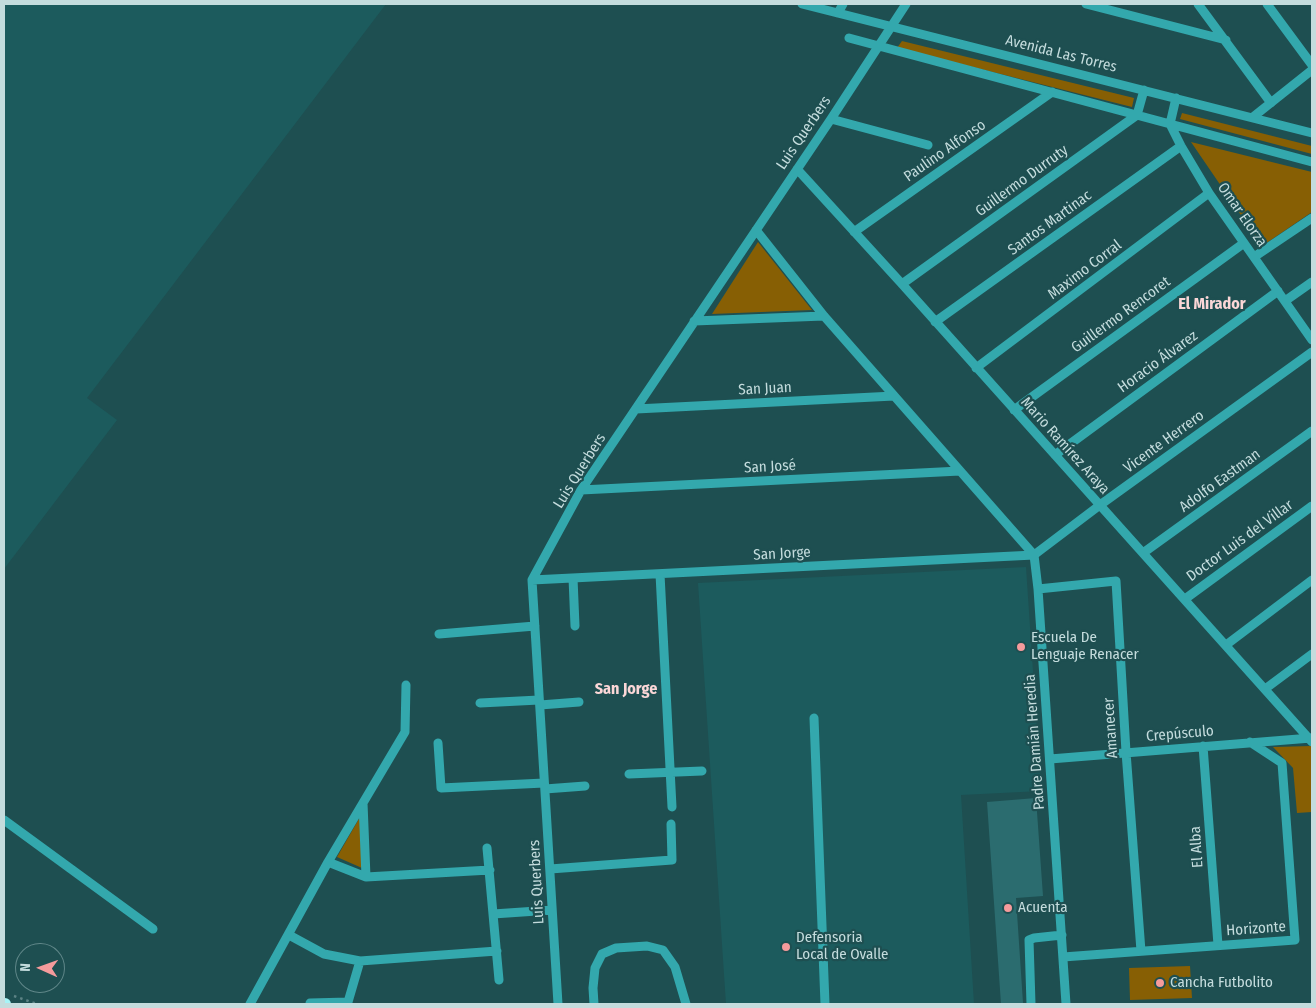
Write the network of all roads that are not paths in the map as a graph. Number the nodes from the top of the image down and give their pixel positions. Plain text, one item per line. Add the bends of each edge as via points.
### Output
1 (802, 4) edge
2 (844, 4) edge
3 (906, 4) edge
4 (1086, 4) edge
5 (1198, 4) edge
6 (1267, 4) edge
7 (838, 12) junction
8 (891, 25) junction
9 (849, 38) dead end
10 (1226, 40) junction
11 (878, 46) junction
12 (1312, 65) edge
13 (1312, 70) edge
14 (1144, 90) junction
15 (1052, 92) junction
16 (1176, 98) junction
17 (1271, 103) junction
18 (1137, 115) junction
19 (1252, 117) junction
20 (831, 119) junction
21 (1170, 124) junction
22 (1312, 132) edge
23 (928, 145) dead end
24 (1181, 146) junction
25 (1312, 162) edge
26 (797, 169) junction
27 (1209, 194) junction
28 (1312, 218) edge
29 (756, 230) junction
30 (854, 232) junction
31 (1244, 244) junction
32 (1254, 257) junction
33 (1312, 282) edge
34 (902, 284) junction
35 (1278, 291) junction
36 (1285, 301) junction
37 (824, 316) junction
38 (694, 321) junction
39 (935, 322) junction
40 (1312, 340) edge
41 (1312, 352) edge
42 (976, 368) junction
43 (894, 396) junction
44 (636, 409) junction
45 (1014, 410) junction
46 (1312, 431) edge
47 (1055, 455) junction
48 (960, 471) junction
49 (581, 490) junction
50 (1100, 505) junction
51 (1312, 506) edge
52 (1143, 553) junction
53 (1034, 555) junction
54 (660, 574) junction
55 (573, 578) junction
56 (532, 580) junction
57 (1312, 580) edge
58 (1038, 589) junction
59 (1185, 600) junction
60 (535, 626) junction
61 (575, 626) dead end
62 (439, 634) dead end
63 (1226, 645) junction
64 (1312, 654) edge
65 (406, 685) dead end
66 (1265, 689) junction
67 (540, 702) junction
68 (579, 702) dead end
69 (480, 703) dead end
70 (814, 718) dead end
71 (1311, 739) edge
72 (1250, 742) junction
73 (438, 743) dead end
74 (1203, 746) junction
75 (1126, 752) junction
76 (1050, 759) junction
77 (702, 771) dead end
78 (670, 772) junction
79 (629, 774) dead end
80 (545, 786) junction
81 (585, 786) dead end
82 (363, 802) junction
83 (672, 807) dead end
84 (4, 820) edge
85 (671, 824) dead end
86 (488, 848) dead end
87 (328, 862) junction
88 (550, 869) junction
89 (490, 870) junction
90 (366, 877) junction
91 (552, 910) junction
92 (493, 914) junction
93 (153, 929) dead end
94 (289, 935) junction
95 (1062, 935) junction
96 (1218, 945) junction
97 (497, 951) junction
98 (1141, 951) junction
99 (1063, 956) junction
100 (360, 961) junction
101 (499, 980) dead end
102 (310, 1003) dead end
103 (250, 1004) edge
104 (558, 1004) edge
105 (594, 1004) edge
106 (686, 1004) edge
107 (825, 1004) edge
108 (1031, 1004) edge
109 (1066, 1004) edge

1 - 7 street, Avenida Las Torres
2 - 7 street
3 - 8 street, Luis Querbers
4 - 10 street
5 - 10 street
6 - 12 street
7 - 8 street, Avenida Las Torres
8 - 11 street, Luis Querbers
8 - 14 street, Avenida Las Torres
9 - 11 street
10 - 17 street
11 - 15 street
11 - 20 street, Luis Querbers
13 - 17 street
14 - 16 street, Avenida Las Torres
14 - 18 street
15 - 18 street
15 - 30 street, Paulino Alfonso
16 - 19 street, Avenida Las Torres
16 - 21 street
17 - 19 street
18 - 21 street
18 - 34 street, Guillermo Durruty
19 - 22 street, Avenida Las Torres
20 - 23 street
20 - 26 street, Luis Querbers
21 - 24 street, Omar Elorza
21 - 25 street
24 - 27 street, Omar Elorza
24 - 39 street, Santos Martinac
26 - 29 street, Luis Querbers
26 - 30 street, Mario Ramírez Araya
27 - 31 street, Omar Elorza
27 - 42 street, Maximo Corral
28 - 32 street
29 - 37 street
29 - 38 street, Luis Querbers
30 - 34 street, Mario Ramírez Araya
31 - 32 street, Omar Elorza
31 - 45 street, Guillermo Rencoret
32 - 35 street, Omar Elorza
33 - 36 street
34 - 39 street, Mario Ramírez Araya
35 - 36 street, Omar Elorza
35 - 47 street, Horacio Álvarez
36 - 40 street, Omar Elorza
37 - 38 street
37 - 43 street
38 - 44 street, Luis Querbers
39 - 42 street, Mario Ramírez Araya
41 - 50 street, Vicente Herrero
42 - 45 street, Mario Ramírez Araya
43 - 44 street, San Juan
43 - 48 street
44 - 49 street, Luis Querbers
45 - 47 street, Mario Ramírez Araya
46 - 52 street, Adolfo Eastman
47 - 50 street, Mario Ramírez Araya
48 - 49 street, San José
48 - 53 street
49 - 56 street, Luis Querbers
50 - 52 street, Mario Ramírez Araya
50 - 53 street, Vicente Herrero
51 - 59 street, Doctor Luis del Villar
52 - 59 street, Mario Ramírez Araya
53 - 54 street, San Jorge
53 - 58 street, Padre Damián Heredia
54 - 55 street, San Jorge
54 - 78 street
55 - 56 street, San Jorge
55 - 61 street
56 - 60 street, Luis Querbers
57 - 63 street
58 - 75 street, Amanecer via 1116,581
58 - 76 street, Padre Damián Heredia
59 - 63 street, Mario Ramírez Araya
60 - 62 street
60 - 67 street, Luis Querbers
63 - 66 street, Mario Ramírez Araya
64 - 66 street
65 - 82 street via 405,732
66 - 71 street, Mario Ramírez Araya
67 - 68 street
67 - 69 street
67 - 80 street, Luis Querbers
70 - 107 street
71 - 72 street, Crepúsculo
72 - 74 street, Crepúsculo
72 - 96 street, Horizonte via 1282,763 1295,940
73 - 80 street via 441,788
74 - 75 street, Crepúsculo
74 - 96 street, El Alba
75 - 76 street, Crepúsculo
75 - 98 street, Amanecer
76 - 95 street, Padre Damián Heredia
77 - 78 street
78 - 79 street
78 - 83 street
80 - 81 street
80 - 88 street, Luis Querbers
82 - 87 street
82 - 90 street
84 - 93 street
85 - 88 street via 672,860
86 - 89 street
87 - 90 street
87 - 94 street
88 - 91 street, Luis Querbers
89 - 90 street
89 - 92 street
91 - 92 street
91 - 104 street, Luis Querbers
92 - 97 street
94 - 100 street via 324,954
94 - 103 street
95 - 99 street, Padre Damián Heredia
95 - 108 street via 1029,940
96 - 98 street, Horizonte
97 - 100 street
97 - 101 street
98 - 99 street, Horizonte
99 - 109 street, Padre Damián Heredia
100 - 102 street via 348,1002
105 - 106 street via 595,968 602,954 616,948 647,946 664,950 675,967

